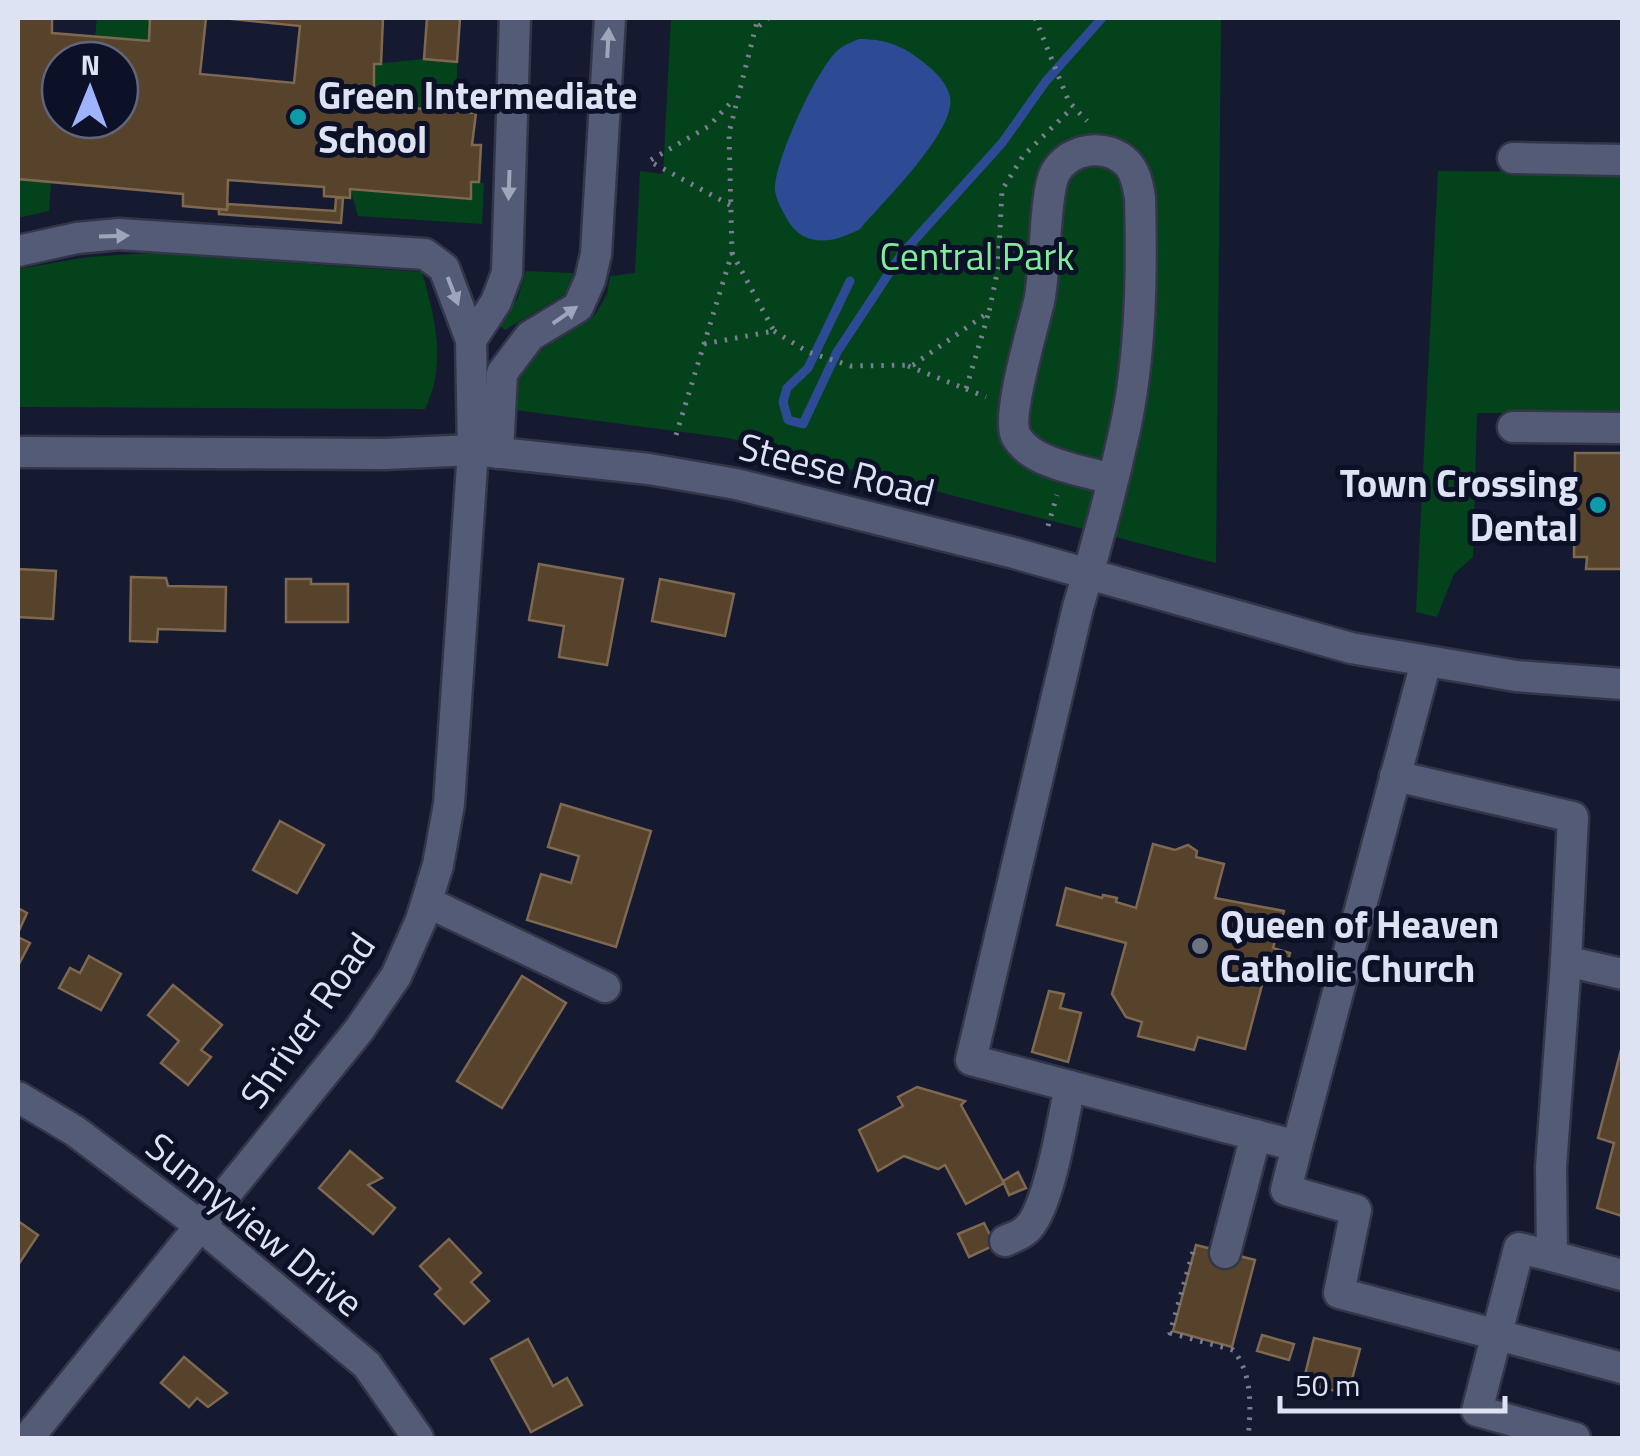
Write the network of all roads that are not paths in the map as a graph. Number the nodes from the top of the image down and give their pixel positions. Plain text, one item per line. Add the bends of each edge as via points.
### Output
1 (515, 18) edge
2 (610, 18) edge
3 (1513, 158) dead end
4 (1622, 160) edge
5 (18, 251) edge
6 (471, 340) junction
7 (1513, 428) dead end
8 (1622, 428) edge
9 (486, 451) junction
10 (18, 452) edge
11 (1112, 479) junction
12 (1088, 574) junction
13 (1426, 662) junction
14 (1622, 684) edge
15 (1396, 776) junction
16 (427, 902) junction
17 (1566, 961) junction
18 (1622, 974) edge
19 (605, 987) dead end
20 (1070, 1086) junction
21 (18, 1098) edge
22 (1256, 1135) junction
23 (1297, 1146) junction
24 (202, 1227) junction
25 (1005, 1241) dead end
26 (1226, 1251) road end
27 (1552, 1256) junction
28 (1622, 1275) edge
29 (1496, 1336) junction
30 (1622, 1368) edge
31 (28, 1438) edge
32 (418, 1438) edge
33 (1575, 1438) edge

1 -> 6 street via 507,273
9 -> 2 street via 502,372 530,336 578,307 590,280
3 - 4 street
5 -> 6 street via 119,234 425,254 444,268
6 - 9 street
7 - 8 street
9 - 10 street, Steese Road
9 - 12 street, Steese Road via 736,484
9 - 16 street, Shriver Road via 449,804
11 - 11 street via 1136,344 1140,198 1129,164 1097,150 1066,159 1051,186 1044,278 1013,429 1028,450
11 - 12 street
12 - 13 street, Steese Road via 1351,648
12 - 20 street via 971,1060
13 - 14 street, Steese Road
13 - 15 street
15 - 17 street via 1573,817
15 - 23 street
16 - 19 street
16 - 24 street, Shriver Road via 396,976
17 - 18 street
17 - 27 street
20 - 22 street
20 - 25 street via 1036,1218
21 - 24 street, Sunnyview Drive via 74,1131
22 - 23 street
22 - 26 street
23 - 29 street via 1286,1190 1356,1210 1338,1293
24 - 31 street, Shriver Road
24 - 32 street, Sunnyview Drive via 367,1366
27 - 28 street
27 - 29 street via 1519,1248
29 - 30 street
29 - 33 street via 1478,1411

